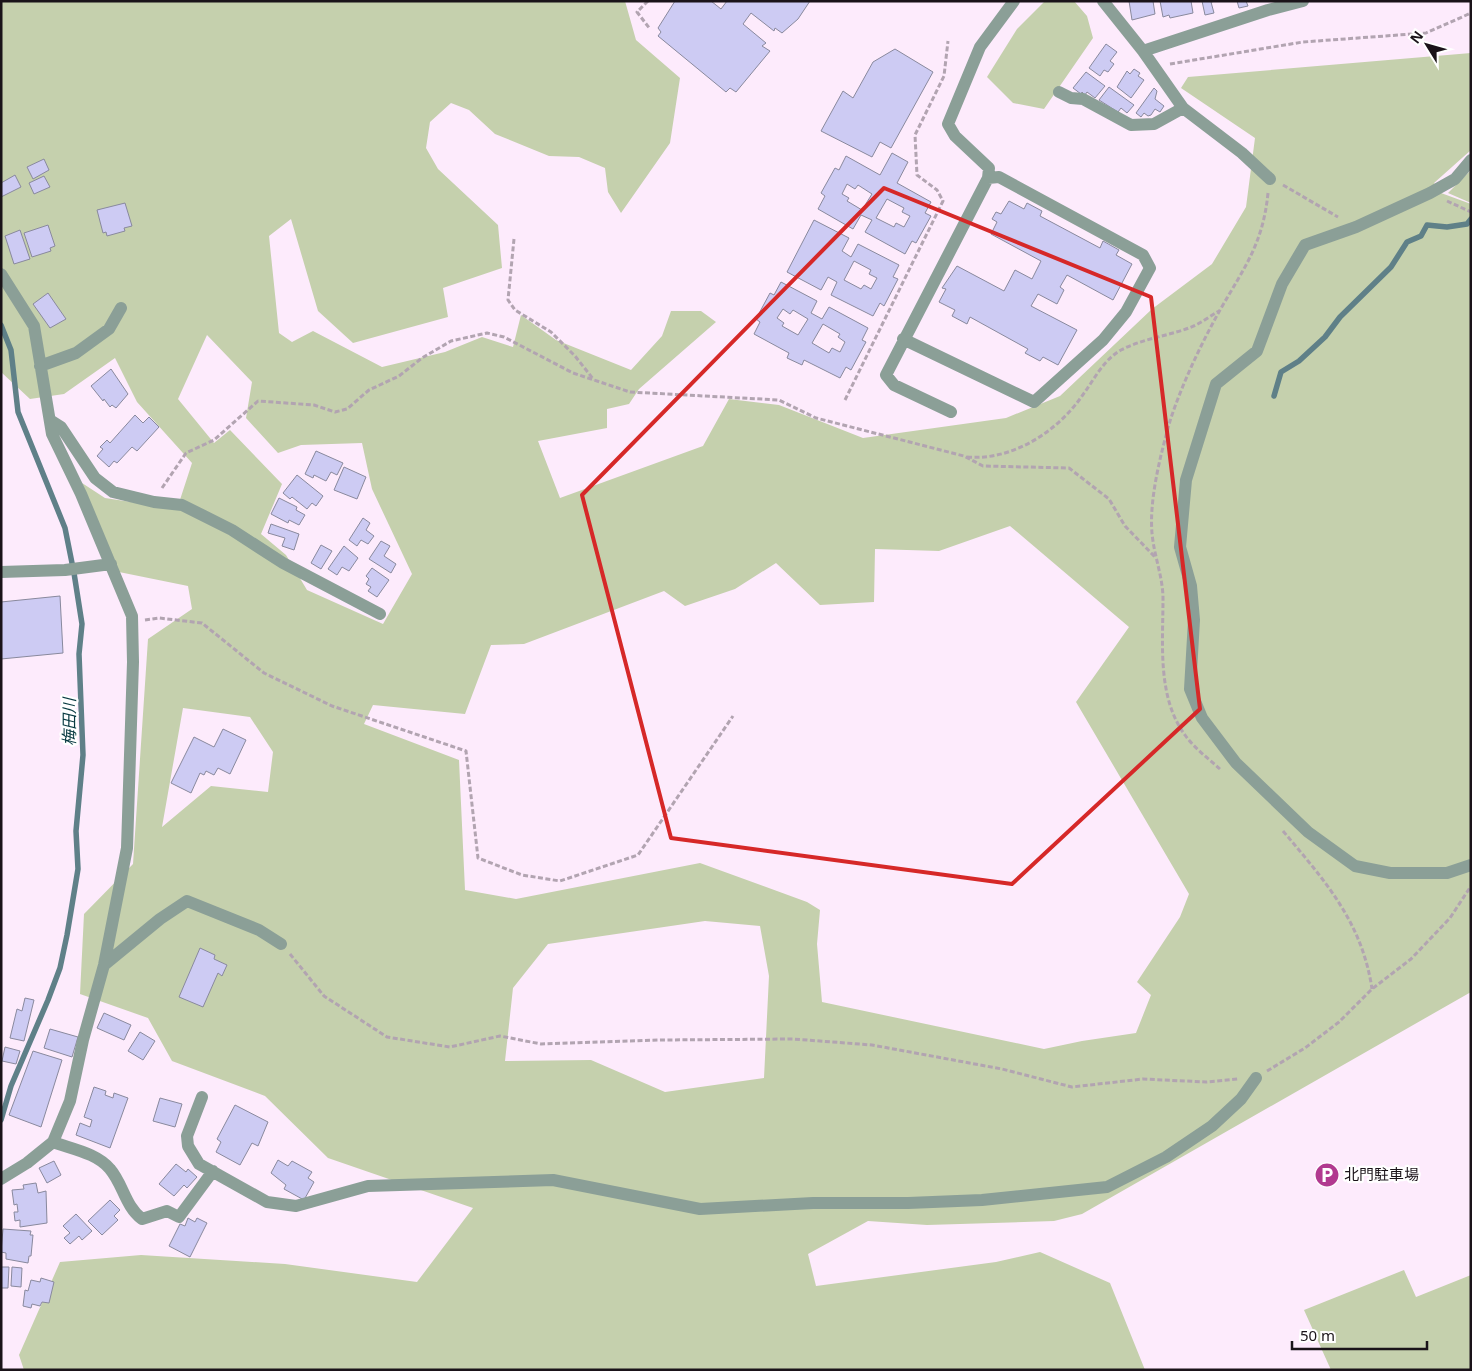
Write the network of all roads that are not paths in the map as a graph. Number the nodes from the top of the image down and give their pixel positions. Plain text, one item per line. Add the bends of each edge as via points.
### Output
1 (1014, 1) edge
2 (1103, 1) edge
3 (1303, 1) edge
4 (1143, 51) junction
5 (1059, 92) dead end
6 (1183, 108) junction
7 (1471, 160) edge
8 (988, 178) junction
9 (1270, 179) road end
10 (1, 274) edge
11 (121, 308) dead end
12 (903, 339) junction
13 (40, 366) junction
14 (951, 412) dead end
15 (50, 420) junction
16 (111, 564) junction
17 (1, 572) edge
18 (380, 614) dead end
19 (1471, 865) edge
20 (281, 944) road end
21 (104, 965) junction
22 (1256, 1078) road end
23 (202, 1097) dead end
24 (53, 1142) junction
25 (213, 1171) junction
26 (1, 1179) edge

1 - 8 street via 980,46 948,124 955,136 988,168
2 - 4 street
3 - 4 street
4 - 6 street
5 - 6 street via 1083,100 1131,125 1154,124
6 - 9 street
7 - 19 street via 1455,179 1430,193 1356,227 1305,245 1282,284 1257,351 1216,384 1186,480 1180,547 1191,586 1194,620 1190,689 1202,718 1236,762 1308,832 1355,866 1399,873 1447,873
8 - 12 street
8 - 12 street via 998,177 1143,255 1150,268 1126,312 1103,340 1034,402
10 - 13 street via 34,326
11 - 13 street via 109,329 76,353
12 - 14 street via 886,375 894,384
13 - 15 street
15 - 16 street via 52,434
15 - 18 street via 61,427 95,478 114,492 154,502 182,504 232,530 283,563
16 - 17 street via 65,570
16 - 21 street via 132,622 127,848
20 - 21 street via 259,930 187,901
21 - 24 street via 70,1101
22 - 25 street via 1241,1099 1212,1126 1166,1157 1107,1187 1040,1195 908,1203 813,1203 700,1209 553,1180 368,1186 296,1206 268,1202
23 - 25 street via 187,1136 188,1146 199,1164
24 - 25 street via 98,1158 111,1170 134,1212 142,1218 166,1210 179,1216
24 - 26 street via 28,1163

